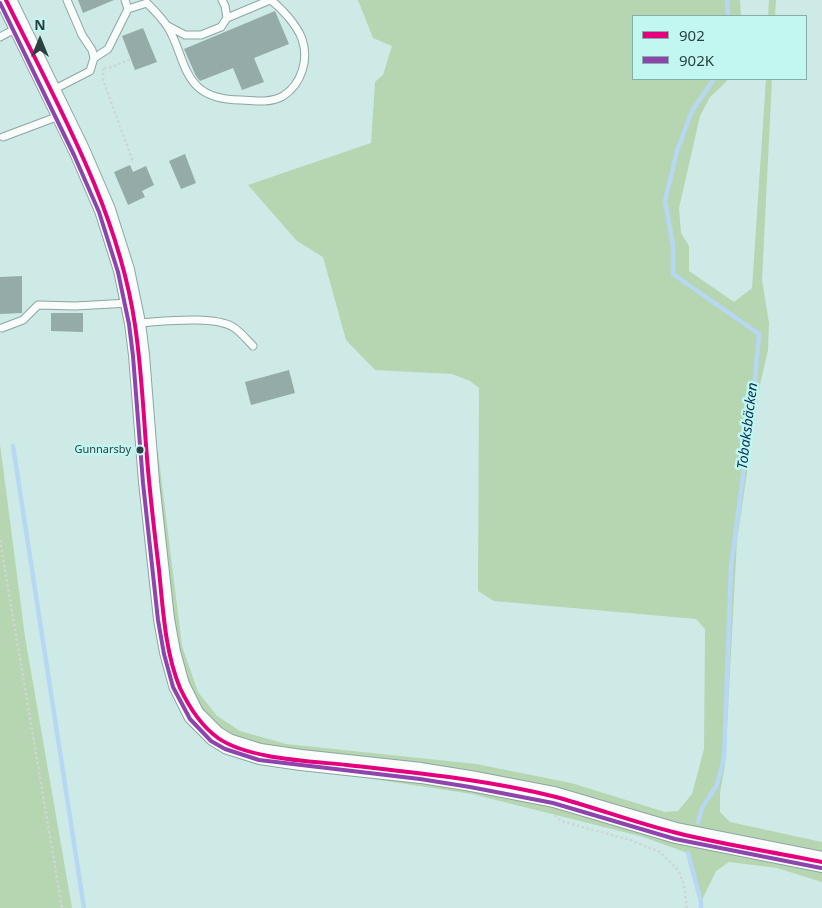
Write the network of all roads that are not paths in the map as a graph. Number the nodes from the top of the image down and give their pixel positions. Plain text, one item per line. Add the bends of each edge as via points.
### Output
1 (6, 0) edge
2 (67, 0) edge
3 (125, 0) edge
4 (222, 0) edge
5 (271, 0) edge
6 (149, 2) edge
7 (128, 10) junction
8 (227, 18) junction
9 (168, 26) junction
10 (20, 27) junction
11 (0, 37) edge
12 (94, 58) junction
13 (50, 91) junction
14 (62, 115) junction
15 (3, 137) dead end
16 (131, 303) junction
17 (135, 323) junction
18 (2, 328) dead end
19 (253, 346) dead end
20 (822, 862) edge

1 - 10 street
2 - 12 lane
3 - 7 lane
4 - 8 lane
5 - 8 lane
5 - 9 lane via 284,11 302,38 304,53 304,70 296,85 273,99 217,98 199,88 189,76
6 - 7 lane
6 - 9 lane
7 - 12 lane via 108,49
8 - 9 lane via 221,27 201,34 185,34
10 - 11 lane
10 - 13 street
12 - 13 lane via 90,71
13 - 14 street
14 - 15 lane
14 - 16 street via 105,210
16 - 17 street
16 - 18 lane via 38,305 23,320
17 - 19 lane via 184,320 222,323 234,327
17 - 20 street via 148,482 170,652 188,705 194,716 215,736 228,744 260,754 421,773 554,797 676,833

